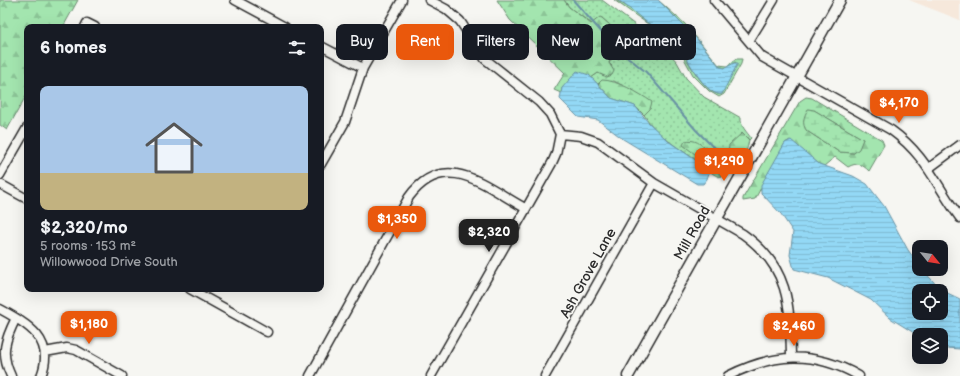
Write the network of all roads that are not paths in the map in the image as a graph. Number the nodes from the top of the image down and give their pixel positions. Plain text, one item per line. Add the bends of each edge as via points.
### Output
1 (235, 0) edge
2 (402, 0) edge
3 (429, 0) edge
4 (714, 0) edge
5 (774, 0) edge
6 (840, 0) edge
7 (279, 24) edge
8 (749, 41) junction
9 (324, 48) edge
10 (363, 68) junction
11 (797, 76) junction
12 (24, 133) edge
13 (560, 134) junction
14 (960, 146) edge
15 (324, 151) edge
16 (929, 168) junction
17 (0, 176) edge
18 (654, 183) junction
19 (0, 184) edge
20 (24, 197) edge
21 (525, 208) junction
22 (960, 218) edge
23 (717, 219) junction
24 (195, 292) edge
25 (0, 309) edge
26 (16, 318) junction
27 (267, 332) dead end
28 (45, 352) junction
29 (791, 356) junction
30 (11, 376) edge
31 (41, 376) edge
32 (122, 376) edge
33 (310, 376) edge
34 (431, 376) edge
35 (544, 376) edge
36 (628, 376) edge
37 (728, 376) edge
38 (859, 376) edge

1 - 7 street
2 - 10 street
3 - 13 street via 446,9 460,21 485,59 539,102 550,114
4 - 8 street
5 - 8 street
6 - 11 street, Mill Road
8 - 11 street via 762,57
9 - 10 street
10 - 15 street via 344,122
11 - 16 street via 891,130 915,150
11 - 23 street, Mill Road
12 - 17 street
13 - 18 street via 592,138
13 - 21 street via 552,163
14 - 16 street
16 - 22 street
18 - 23 street
18 - 35 street, Ash Grove Lane
19 - 20 street
21 - 33 street via 460,174 444,173 423,181 409,197
21 - 34 street
23 - 29 street via 755,242 780,274 789,306
23 - 36 street, Mill Road
24 - 27 street
25 - 26 street
26 - 28 street via 32,329
26 - 30 street via 2,348 2,359
28 - 31 street via 45,366
28 - 32 street via 67,348 76,350
29 - 37 street via 761,361
29 - 38 street via 835,365

